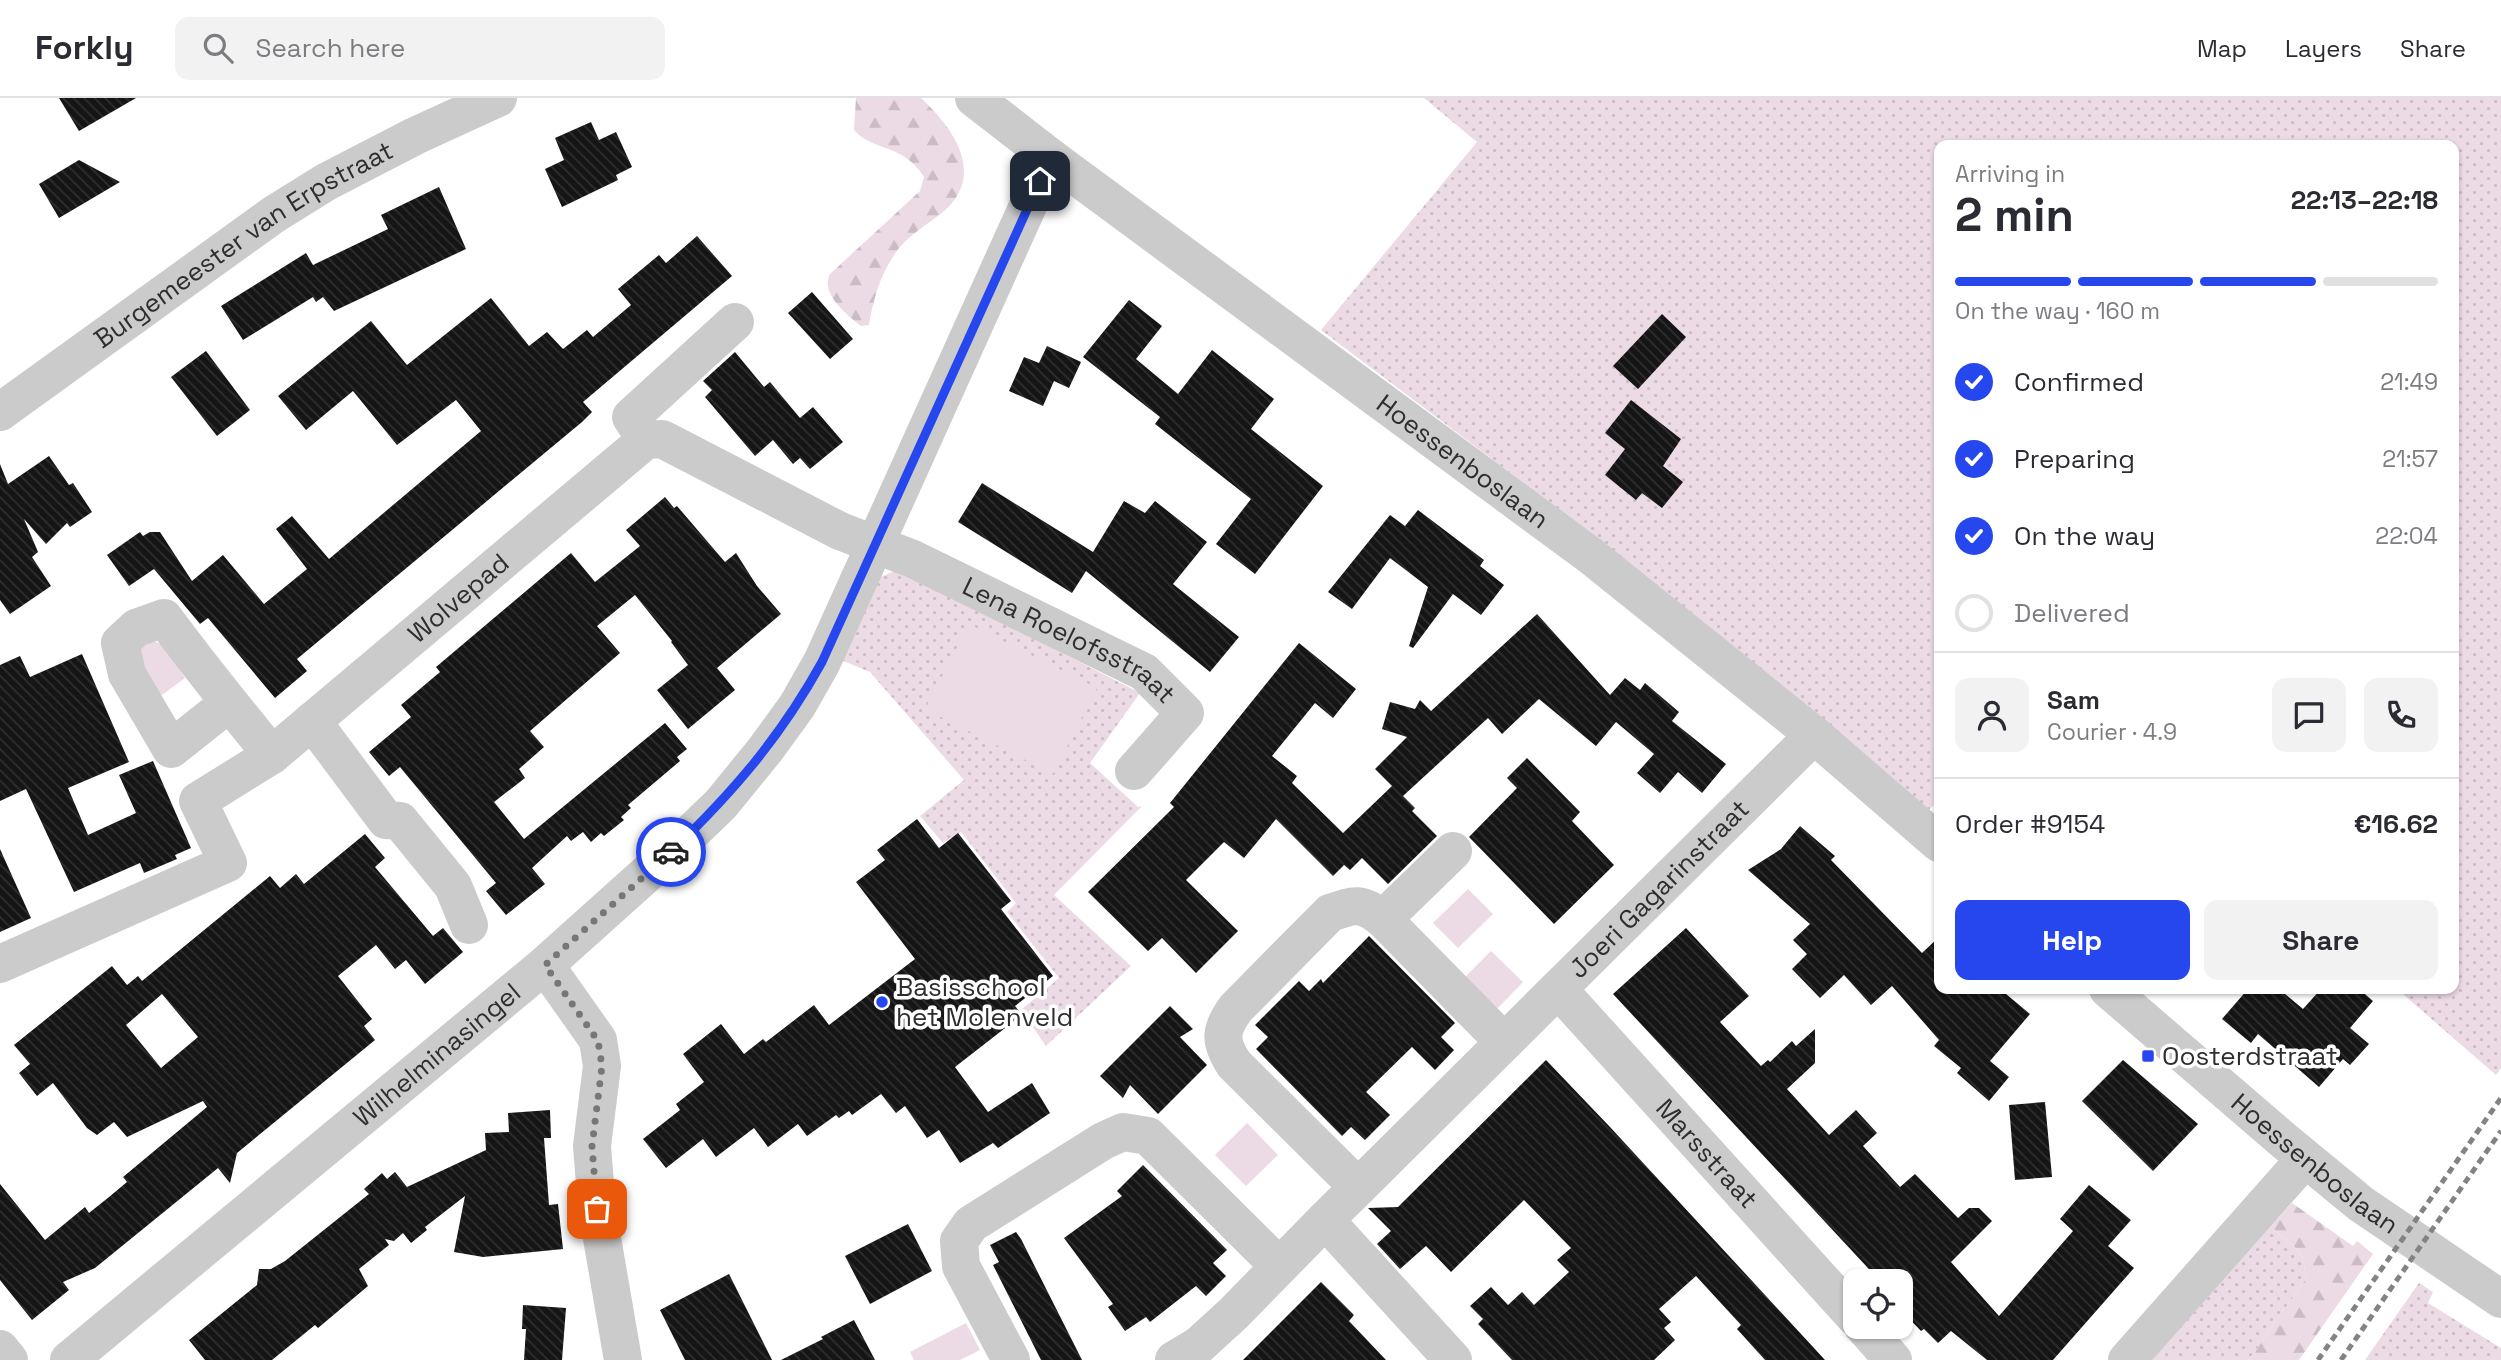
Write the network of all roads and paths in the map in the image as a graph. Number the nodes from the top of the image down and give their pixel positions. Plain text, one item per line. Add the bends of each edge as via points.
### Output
1 (498, 98) edge
2 (974, 98) edge
3 (1050, 157) junction
4 (735, 322) dead end
5 (0, 412) edge
6 (646, 440) junction
7 (876, 544) junction
8 (229, 703) dead end
9 (312, 721) junction
10 (1814, 735) junction
11 (272, 755) junction
12 (1134, 771) dead end
13 (1934, 839) edge
14 (1453, 851) dead end
15 (1383, 919) junction
16 (469, 925) dead end
17 (0, 964) edge
18 (545, 965) junction
19 (1558, 989) junction
20 (2114, 994) edge
21 (1504, 1042) junction
22 (2305, 1159) junction
23 (1358, 1187) junction
24 (1325, 1220) junction
25 (1279, 1266) junction
26 (2501, 1299) edge
27 (1843, 1304) edge
28 (1875, 1339) edge
29 (0, 1349) edge
30 (9, 1360) edge
31 (69, 1360) edge
32 (622, 1360) edge
33 (1011, 1360) edge
34 (1174, 1360) edge
35 (1453, 1360) edge
36 (1894, 1360) edge
37 (2127, 1360) edge

1 - 5 street, Burgemeester van Erpstraat via 326,182 273,215
2 - 3 street, Hoessenboslaan
3 - 7 street, Wilhelminasingel
3 - 10 street, Hoessenboslaan via 1591,556
4 - 6 street via 631,417
6 - 7 street via 662,439 840,531
6 - 9 street, Wolvepad
7 - 12 street, Lena Roelofsstraat via 1144,673 1185,713
7 - 18 street, Wilhelminasingel via 822,662 765,750 710,814
8 - 11 street
9 - 11 street, Wolvepad
9 - 16 street via 386,820 400,821 453,886
10 - 13 street, Hoessenboslaan
10 - 19 street, Joeri Gagarinstraat
11 - 17 street, Wolvepad via 198,801 228,863
14 - 15 street
15 - 21 street
15 - 23 street via 1369,908 1350,906 1330,913 1236,1008 1222,1037 1234,1064
18 - 31 street, Wilhelminasingel
18 - 32 street via 598,1041 602,1066 592,1146 597,1209
19 - 21 street, Joeri Gagarinstraat
19 - 27 street, Marsstraat
20 - 22 street, Hoessenboslaan
21 - 23 street, Joeri Gagarinstraat
22 - 26 street, Hoessenboslaan via 2361,1204
22 - 37 street
23 - 24 street, Joeri Gagarinstraat
24 - 25 street, Joeri Gagarinstraat
24 - 35 street
25 - 33 street via 1148,1136 1123,1132 971,1224 959,1241 961,1266
25 - 34 street, Joeri Gagarinstraat via 1225,1322
28 - 36 street
29 - 30 street

